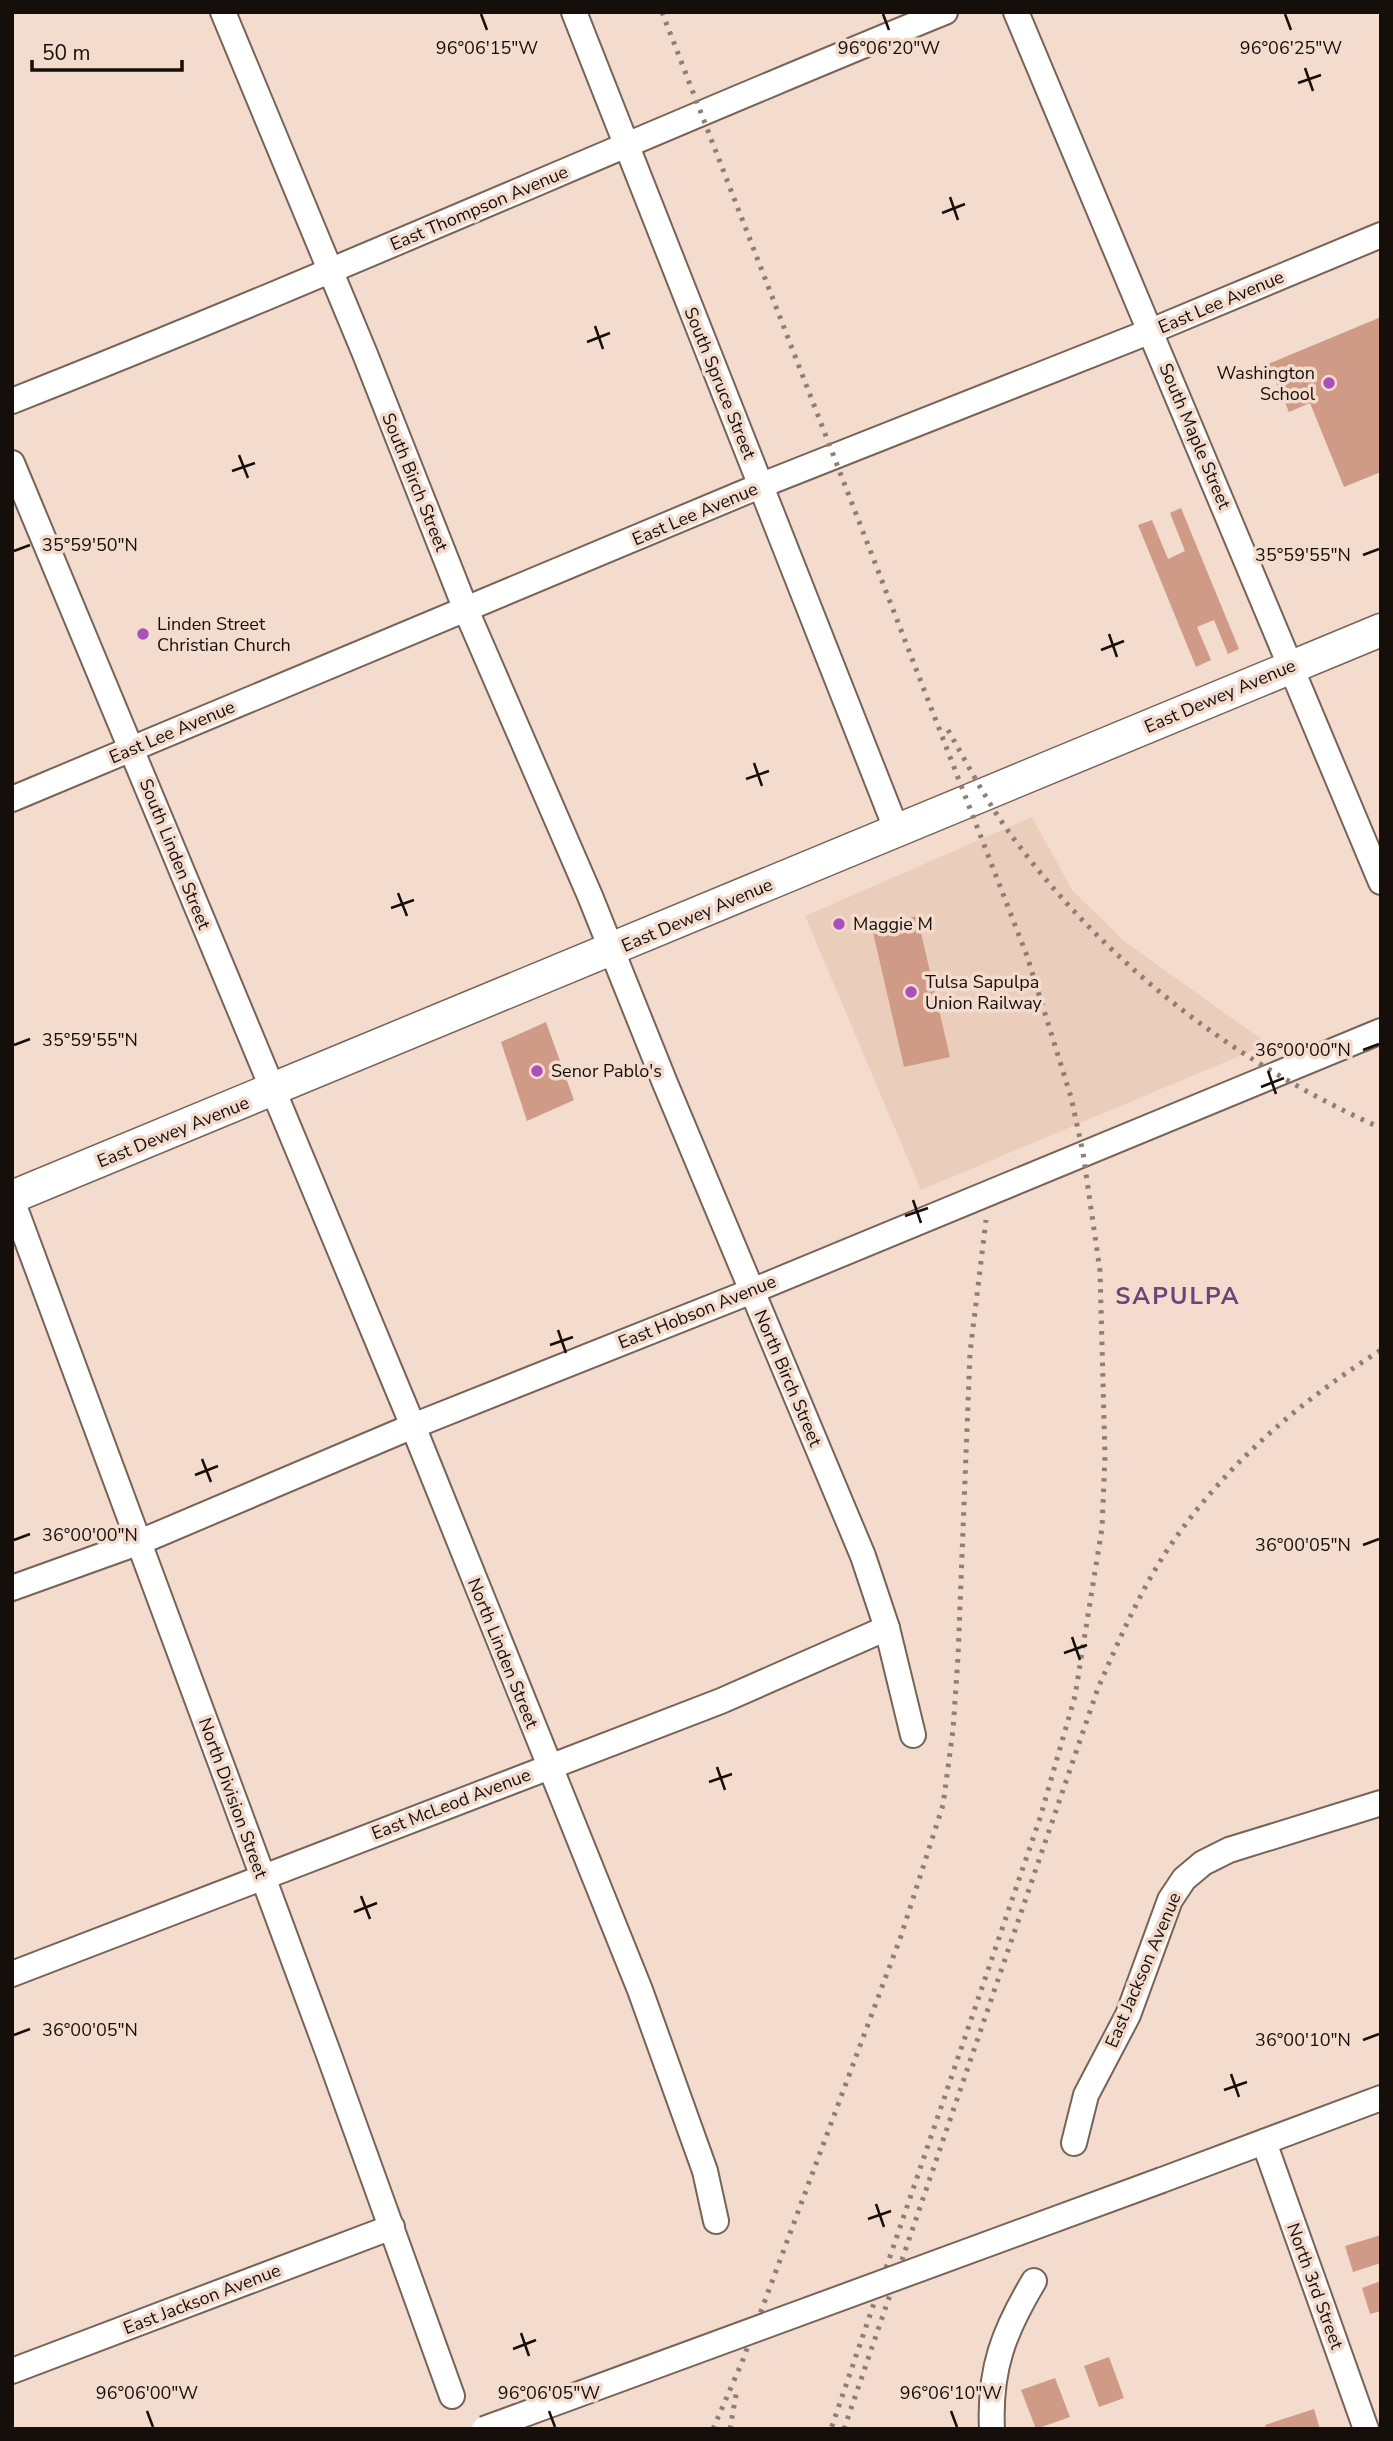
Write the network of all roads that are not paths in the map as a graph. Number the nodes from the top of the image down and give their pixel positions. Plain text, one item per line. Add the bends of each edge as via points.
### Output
1 (223, 12) edge
2 (574, 12) edge
3 (945, 12) edge
4 (1017, 12) edge
5 (626, 144) junction
6 (1381, 235) edge
7 (328, 270) junction
8 (1151, 331) junction
9 (12, 401) edge
10 (12, 463) edge
11 (762, 485) junction
12 (466, 610) junction
13 (1381, 629) edge
14 (1291, 667) junction
15 (131, 748) junction
16 (12, 799) edge
17 (897, 831) junction
18 (1381, 882) edge
19 (613, 950) junction
20 (1381, 1031) edge
21 (273, 1091) junction
22 (12, 1198) edge
23 (752, 1291) junction
24 (413, 1426) junction
25 (140, 1542) junction
26 (12, 1588) edge
27 (887, 1628) junction
28 (913, 1735) dead end
29 (548, 1766) junction
30 (1381, 1803) edge
31 (261, 1878) junction
32 (12, 1974) edge
33 (1381, 2098) edge
34 (1264, 2142) junction
35 (1074, 2143) dead end
36 (716, 2221) dead end
37 (392, 2227) junction
38 (1034, 2281) dead end
39 (12, 2371) edge
40 (452, 2396) dead end
41 (485, 2429) edge
42 (992, 2429) edge
43 (1366, 2429) edge

1 - 7 street, South Birch Street
2 - 5 street, South Spruce Street
3 - 5 street, East Thompson Avenue
4 - 8 street, South Maple Street
5 - 7 street, East Thompson Avenue via 495,204
5 - 11 street, South Spruce Street
6 - 8 street, East Lee Avenue
7 - 9 street, East Thompson Avenue
7 - 12 street, South Birch Street
8 - 11 street, East Lee Avenue
8 - 14 street, South Maple Street
10 - 15 street, South Linden Street
11 - 12 street, East Lee Avenue
11 - 17 street, South Spruce Street
12 - 15 street, East Lee Avenue
12 - 19 street, South Birch Street
13 - 14 main road, East Dewey Avenue
14 - 17 main road, East Dewey Avenue
14 - 18 street, South Maple Street
15 - 16 street, East Lee Avenue
15 - 21 street, South Linden Street
17 - 19 main road, East Dewey Avenue
19 - 21 main road, East Dewey Avenue
19 - 23 street, North Birch Street
20 - 23 street, East Hobson Avenue
21 - 22 main road, East Dewey Avenue
21 - 24 street, North Linden Street
22 - 25 street, North Division Street
23 - 24 street, East Hobson Avenue
23 - 27 street, North Birch Street via 863,1556
24 - 25 street, East Hobson Avenue
24 - 29 street, North Linden Street
25 - 26 street, East Hobson Avenue
25 - 31 street, North Division Street
27 - 28 street, North Birch Street
27 - 29 street, East McLeod Avenue via 729,1697
29 - 31 street, East McLeod Avenue
29 - 36 street, North Linden Street via 640,1990 705,2171
30 - 35 street, East Jackson Avenue via 1229,1850 1184,1879 1170,1900 1128,2015 1086,2095
31 - 32 street, East McLeod Avenue
31 - 37 street, North Division Street
33 - 34 street
34 - 41 street, bridge
34 - 43 street, North 3rd Street
37 - 39 street, East Jackson Avenue
37 - 40 street, North Division Street
38 - 42 street via 1010,2321 996,2363

